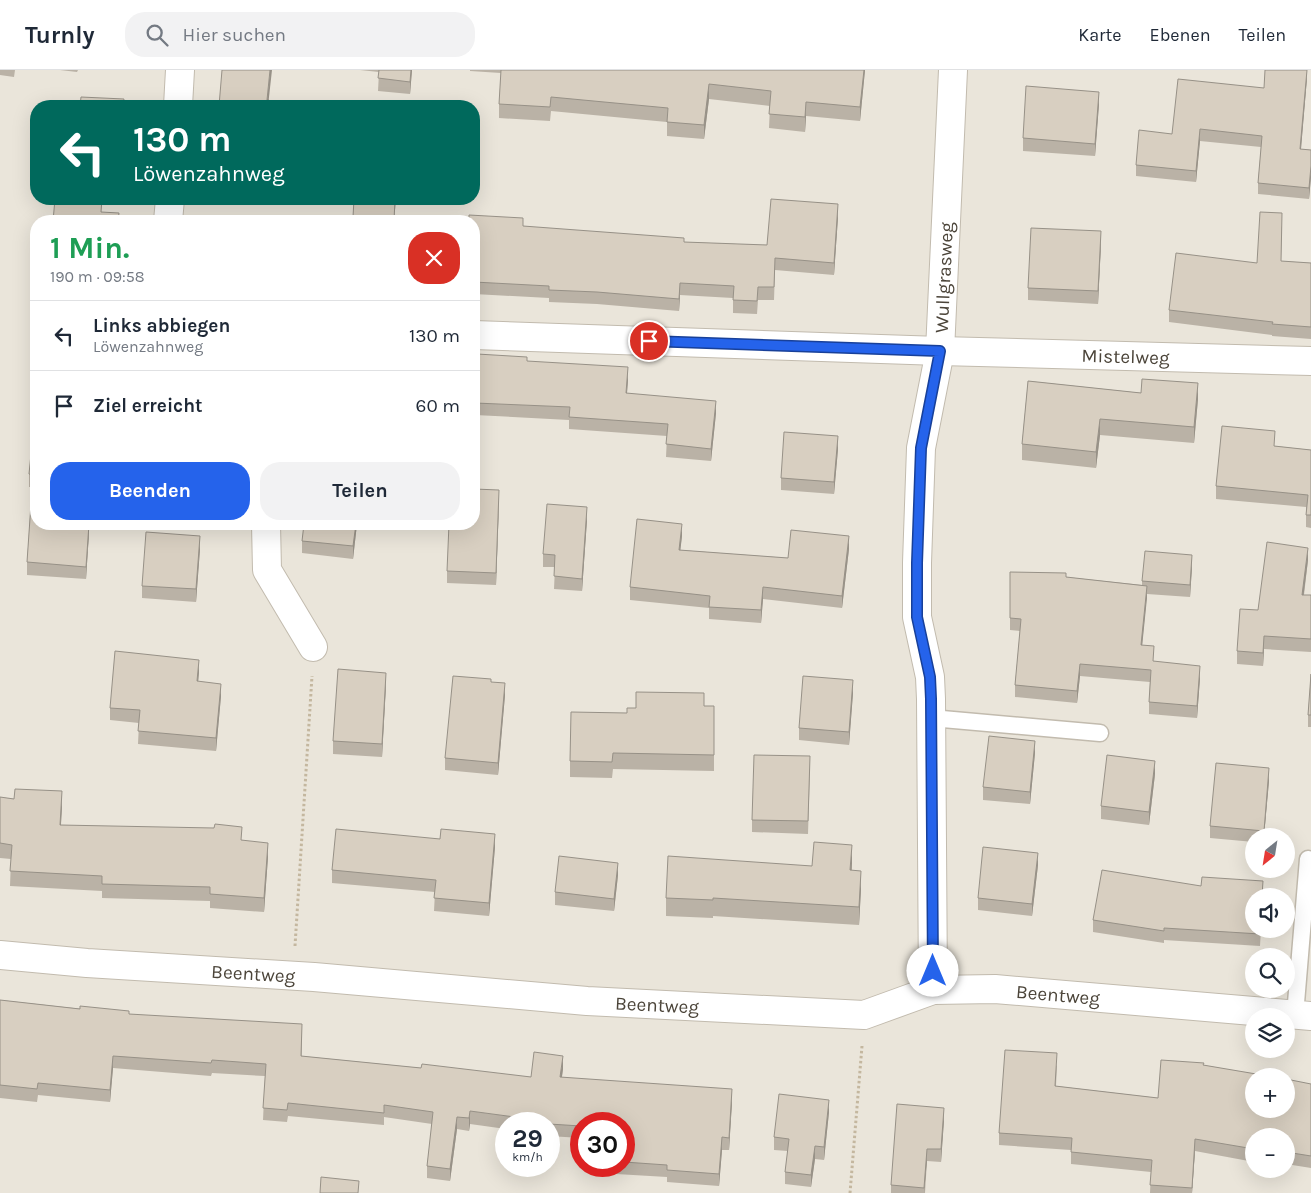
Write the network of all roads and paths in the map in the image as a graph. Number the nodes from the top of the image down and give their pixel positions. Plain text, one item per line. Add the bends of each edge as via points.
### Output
1 (180, 70) edge
2 (953, 70) edge
3 (178, 100) edge
4 (480, 335) edge
5 (940, 351) junction
6 (1311, 361) edge
7 (266, 530) edge
8 (313, 648) joint
9 (931, 718) junction
10 (1100, 733) dead end
11 (1308, 859) dead end
12 (0, 955) edge
13 (292, 976) junction
14 (933, 990) junction
15 (864, 1015) junction
16 (1303, 1015) edge
17 (850, 1193) edge

1 - 3 street
2 - 5 street, Wullgrasweg
4 - 5 street, Mistelweg
5 - 6 street, Mistelweg
5 - 9 street, Wullgrasweg via 921,448 917,563 917,617 930,677
7 - 8 street via 267,570
8 - 13 path
9 - 10 lane
9 - 14 street, Wullgrasweg
11 - 16 lane
12 - 13 street, Beentweg
13 - 15 street, Beentweg via 587,1001
14 - 15 street, Beentweg
14 - 16 street, Beentweg via 995,989
15 - 17 path

